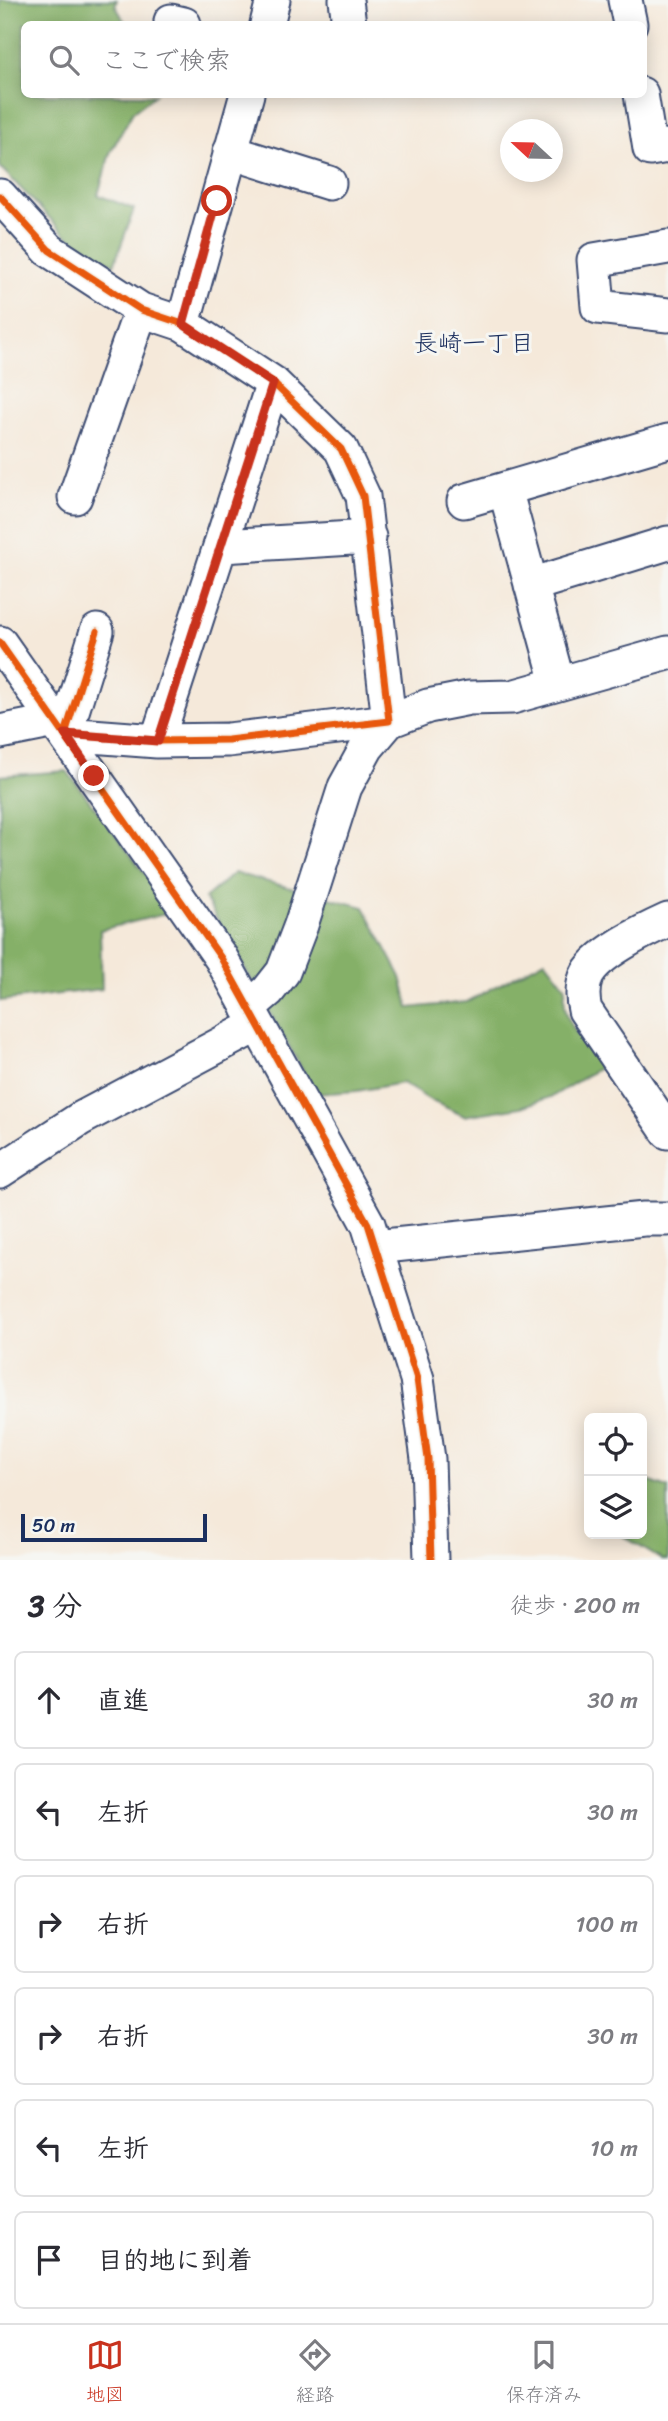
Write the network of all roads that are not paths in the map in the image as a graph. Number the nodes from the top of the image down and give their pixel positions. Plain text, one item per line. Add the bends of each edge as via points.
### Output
1 (274, 0) edge
2 (346, 0) edge
3 (625, 0) edge
4 (268, 21) edge
5 (349, 21) edge
6 (629, 21) edge
7 (246, 98) edge
8 (642, 98) edge
9 (668, 146) edge
10 (230, 152) junction
11 (329, 183) dead end
12 (0, 196) edge
13 (668, 247) edge
14 (141, 310) junction
15 (668, 315) edge
16 (183, 324) junction
17 (273, 383) junction
18 (668, 441) edge
19 (505, 489) junction
20 (75, 497) dead end
21 (464, 501) dead end
22 (369, 537) junction
23 (668, 543) edge
24 (222, 546) junction
25 (531, 585) junction
26 (97, 631) dead end
27 (0, 643) edge
28 (666, 661) edge
29 (558, 683) junction
30 (389, 722) junction
31 (60, 727) junction
32 (0, 732) edge
33 (158, 741) junction
34 (668, 920) edge
35 (253, 1016) junction
36 (668, 1132) edge
37 (0, 1171) edge
38 (668, 1219) edge
39 (375, 1247) junction
40 (431, 1560) edge

1 - 4 street
2 - 5 street
3 - 6 street
7 - 10 street
8 - 9 street via 650,149
10 - 11 street
10 - 16 street
12 - 14 street via 49,250
13 - 15 street via 594,260 598,307
14 - 16 street
14 - 20 street
16 - 17 street
17 - 22 street via 341,449 363,496
17 - 24 street
18 - 19 street
19 - 21 street
19 - 25 street
22 - 24 street
22 - 30 street
23 - 25 street
24 - 33 street
25 - 29 street
26 - 31 street
27 - 31 street
28 - 29 street
29 - 30 street via 512,696 428,706
30 - 33 street via 228,740
30 - 35 street via 367,747 345,787 283,972
31 - 32 street
31 - 33 street
31 - 35 street via 221,958
34 - 36 street via 611,950 587,974 582,995 585,1010
35 - 37 street
35 - 39 street via 368,1224
38 - 39 street
39 - 40 street via 417,1378 428,1459

